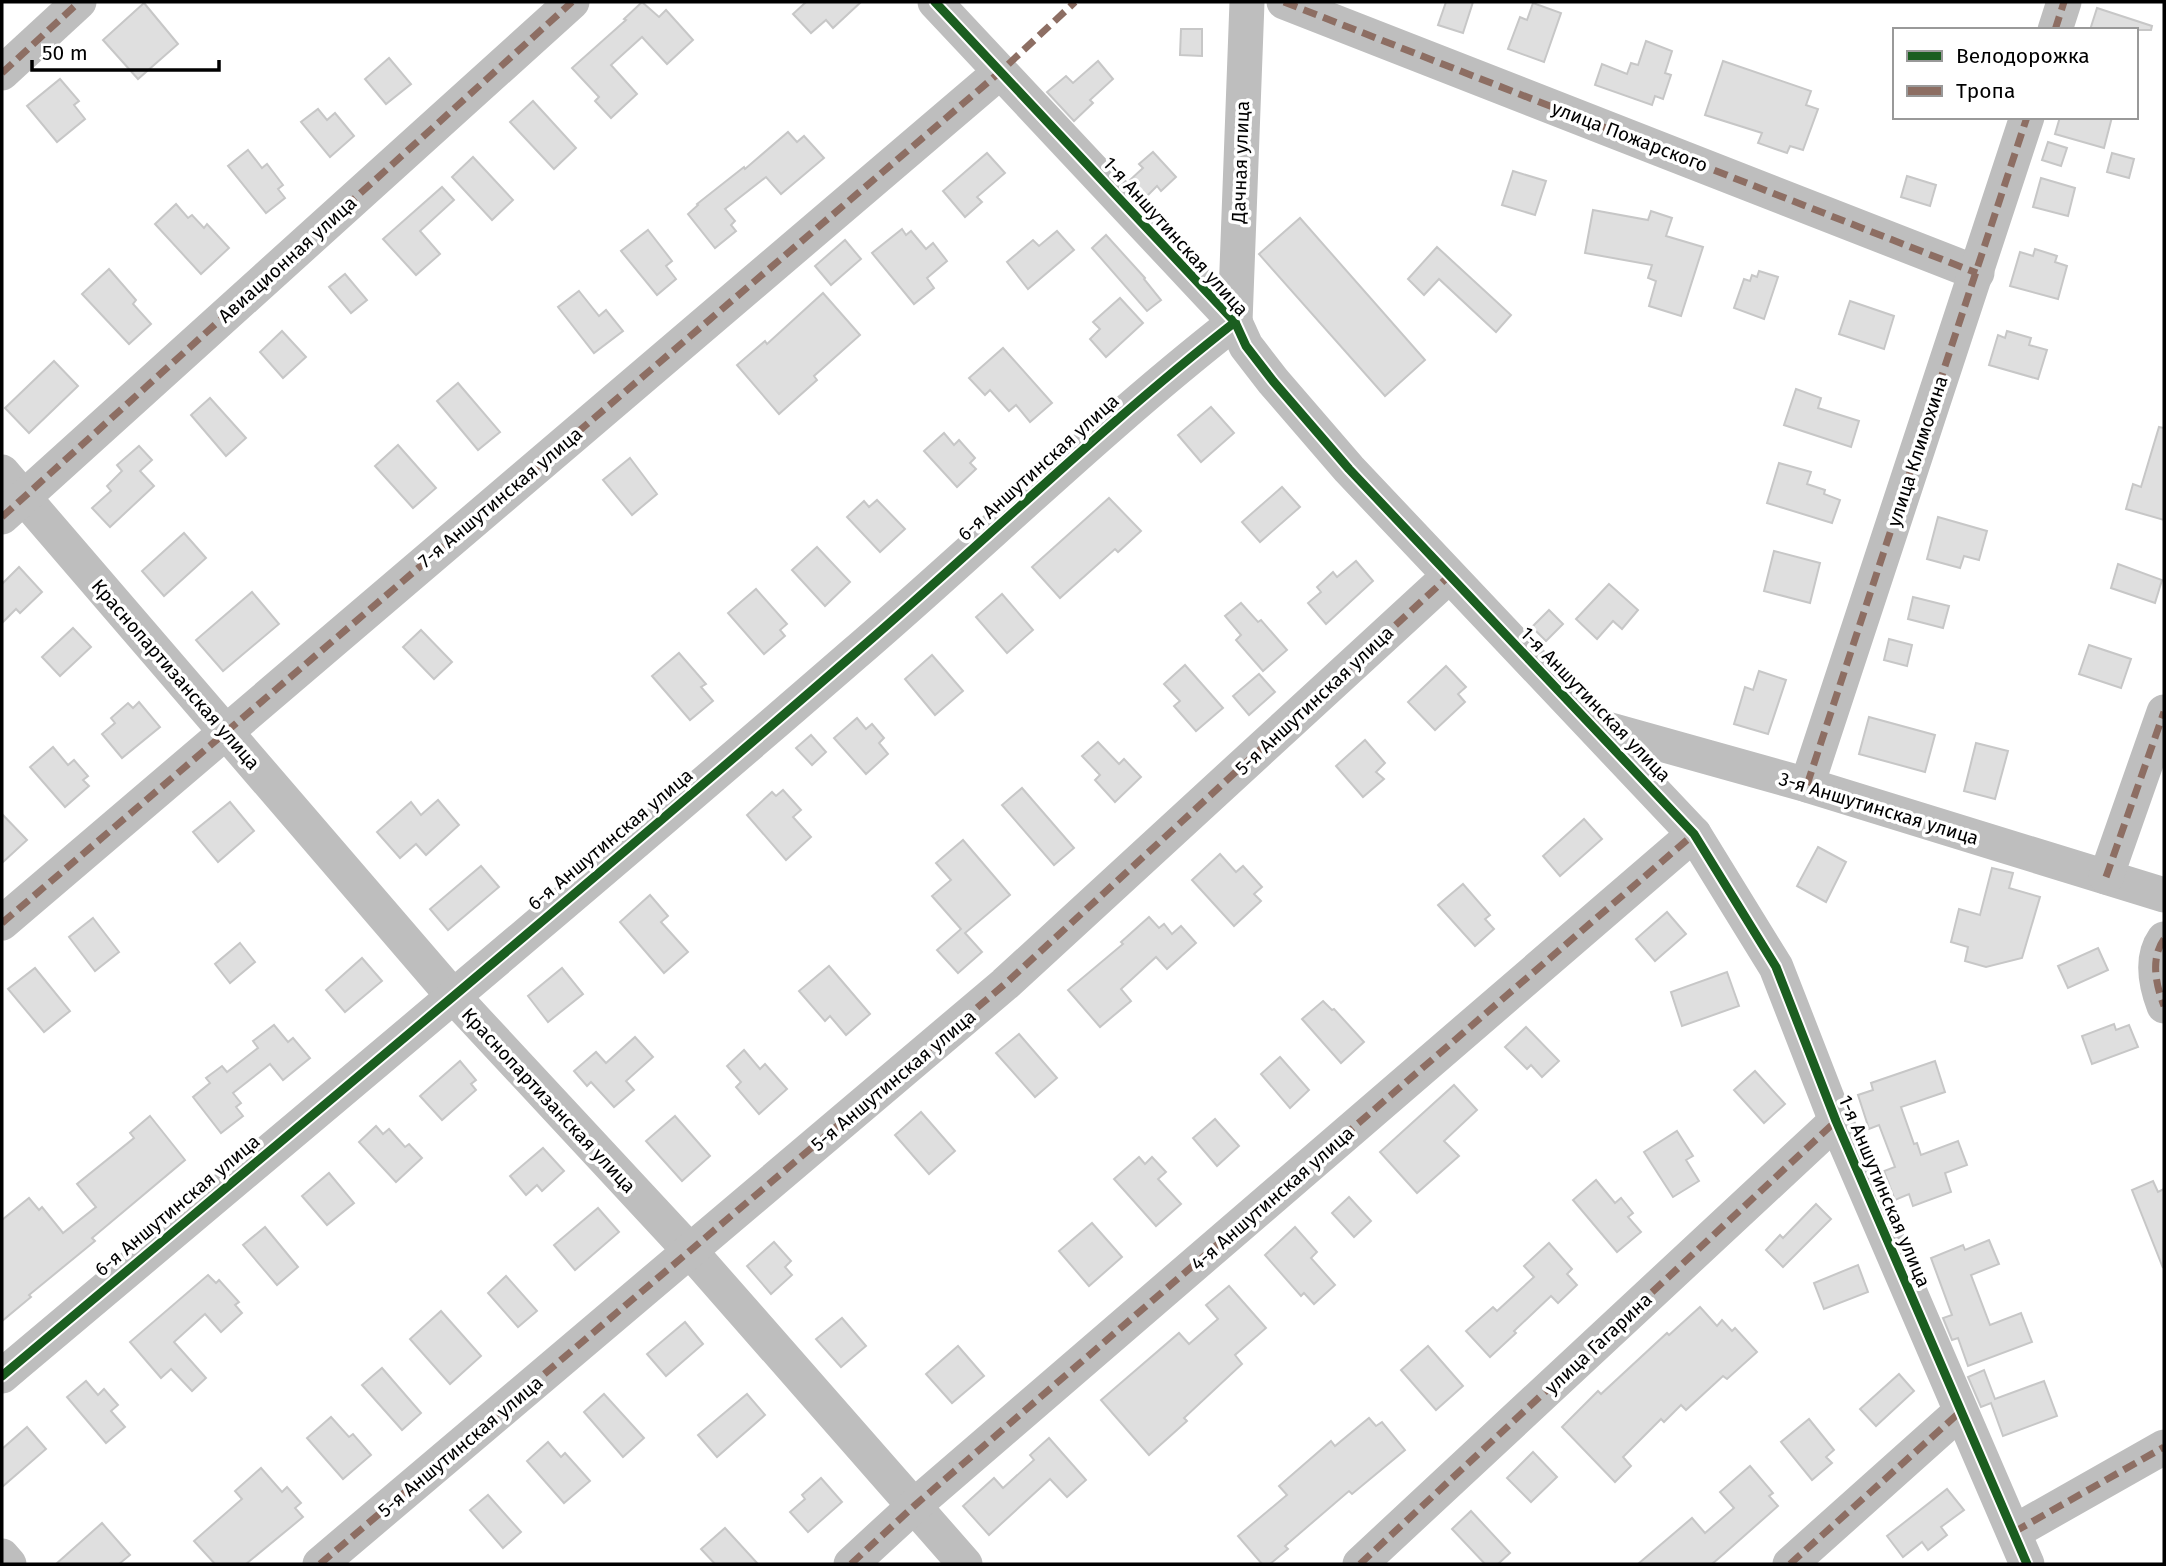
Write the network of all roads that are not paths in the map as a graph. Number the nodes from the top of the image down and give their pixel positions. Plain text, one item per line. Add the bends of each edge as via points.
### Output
1 (79, 2) edge
2 (572, 2) edge
3 (935, 2) edge
4 (1247, 2) edge
5 (1284, 2) edge
6 (2064, 2) edge
7 (2056, 28) edge
8 (1000, 72) junction
9 (2, 73) edge
10 (2026, 119) edge
11 (1977, 272) junction
12 (1235, 322) junction
13 (9, 495) edge
14 (1449, 576) junction
15 (2164, 712) edge
16 (1593, 725) junction
17 (225, 731) junction
18 (1807, 785) junction
19 (1694, 834) junction
20 (2105, 877) junction
21 (2164, 895) edge
22 (2, 923) edge
23 (2164, 939) edge
24 (453, 996) junction
25 (2164, 1006) edge
26 (1836, 1121) junction
27 (691, 1252) junction
28 (2, 1376) edge
29 (1960, 1412) junction
30 (2164, 1447) edge
31 (914, 1506) junction
32 (2014, 1532) junction
33 (2, 1556) edge
34 (9, 1564) edge
35 (320, 1564) edge
36 (851, 1564) edge
37 (965, 1564) edge
38 (1360, 1564) edge
39 (1790, 1564) edge
40 (2027, 1564) edge

1 - 9 street
2 - 13 street, Авиационная улица
3 - 8 street, 1-я Аншутинская улица
4 - 12 street, Дачная улица
5 - 11 street, улица Пожарского
6 - 7 street
8 - 12 street, 1-я Аншутинская улица
8 - 17 street, 7-я Аншутинская улица
10 - 11 street, улица Климохина
11 - 18 street, улица Климохина
12 - 14 street, 1-я Аншутинская улица via 1273,381
12 - 24 street, 6-я Аншутинская улица via 1167,375 856,653
13 - 17 street, Краснопартизанская улица
14 - 16 street, 1-я Аншутинская улица
14 - 27 street, 5-я Аншутинская улица via 1005,984
15 - 20 street
16 - 18 street, 3-я Аншутинская улица
16 - 19 street, 1-я Аншутинская улица
17 - 22 street, 7-я Аншутинская улица
17 - 24 street, Краснопартизанская улица
18 - 20 street, 3-я Аншутинская улица
19 - 26 street, 1-я Аншутинская улица via 1776,967
19 - 31 street, 4-я Аншутинская улица
20 - 21 street, 3-я Аншутинская улица
23 - 25 street via 2155,966
24 - 27 street, Краснопартизанская улица
24 - 28 street, 6-я Аншутинская улица
26 - 29 street, 1-я Аншутинская улица
26 - 38 street, улица Гагарина
27 - 31 street, Краснопартизанская улица
27 - 35 street, 5-я Аншутинская улица
29 - 32 street, 1-я Аншутинская улица
29 - 39 street
30 - 32 street
31 - 36 street, 4-я Аншутинская улица
31 - 37 street, Краснопартизанская улица
32 - 40 street, 1-я Аншутинская улица
33 - 34 street

